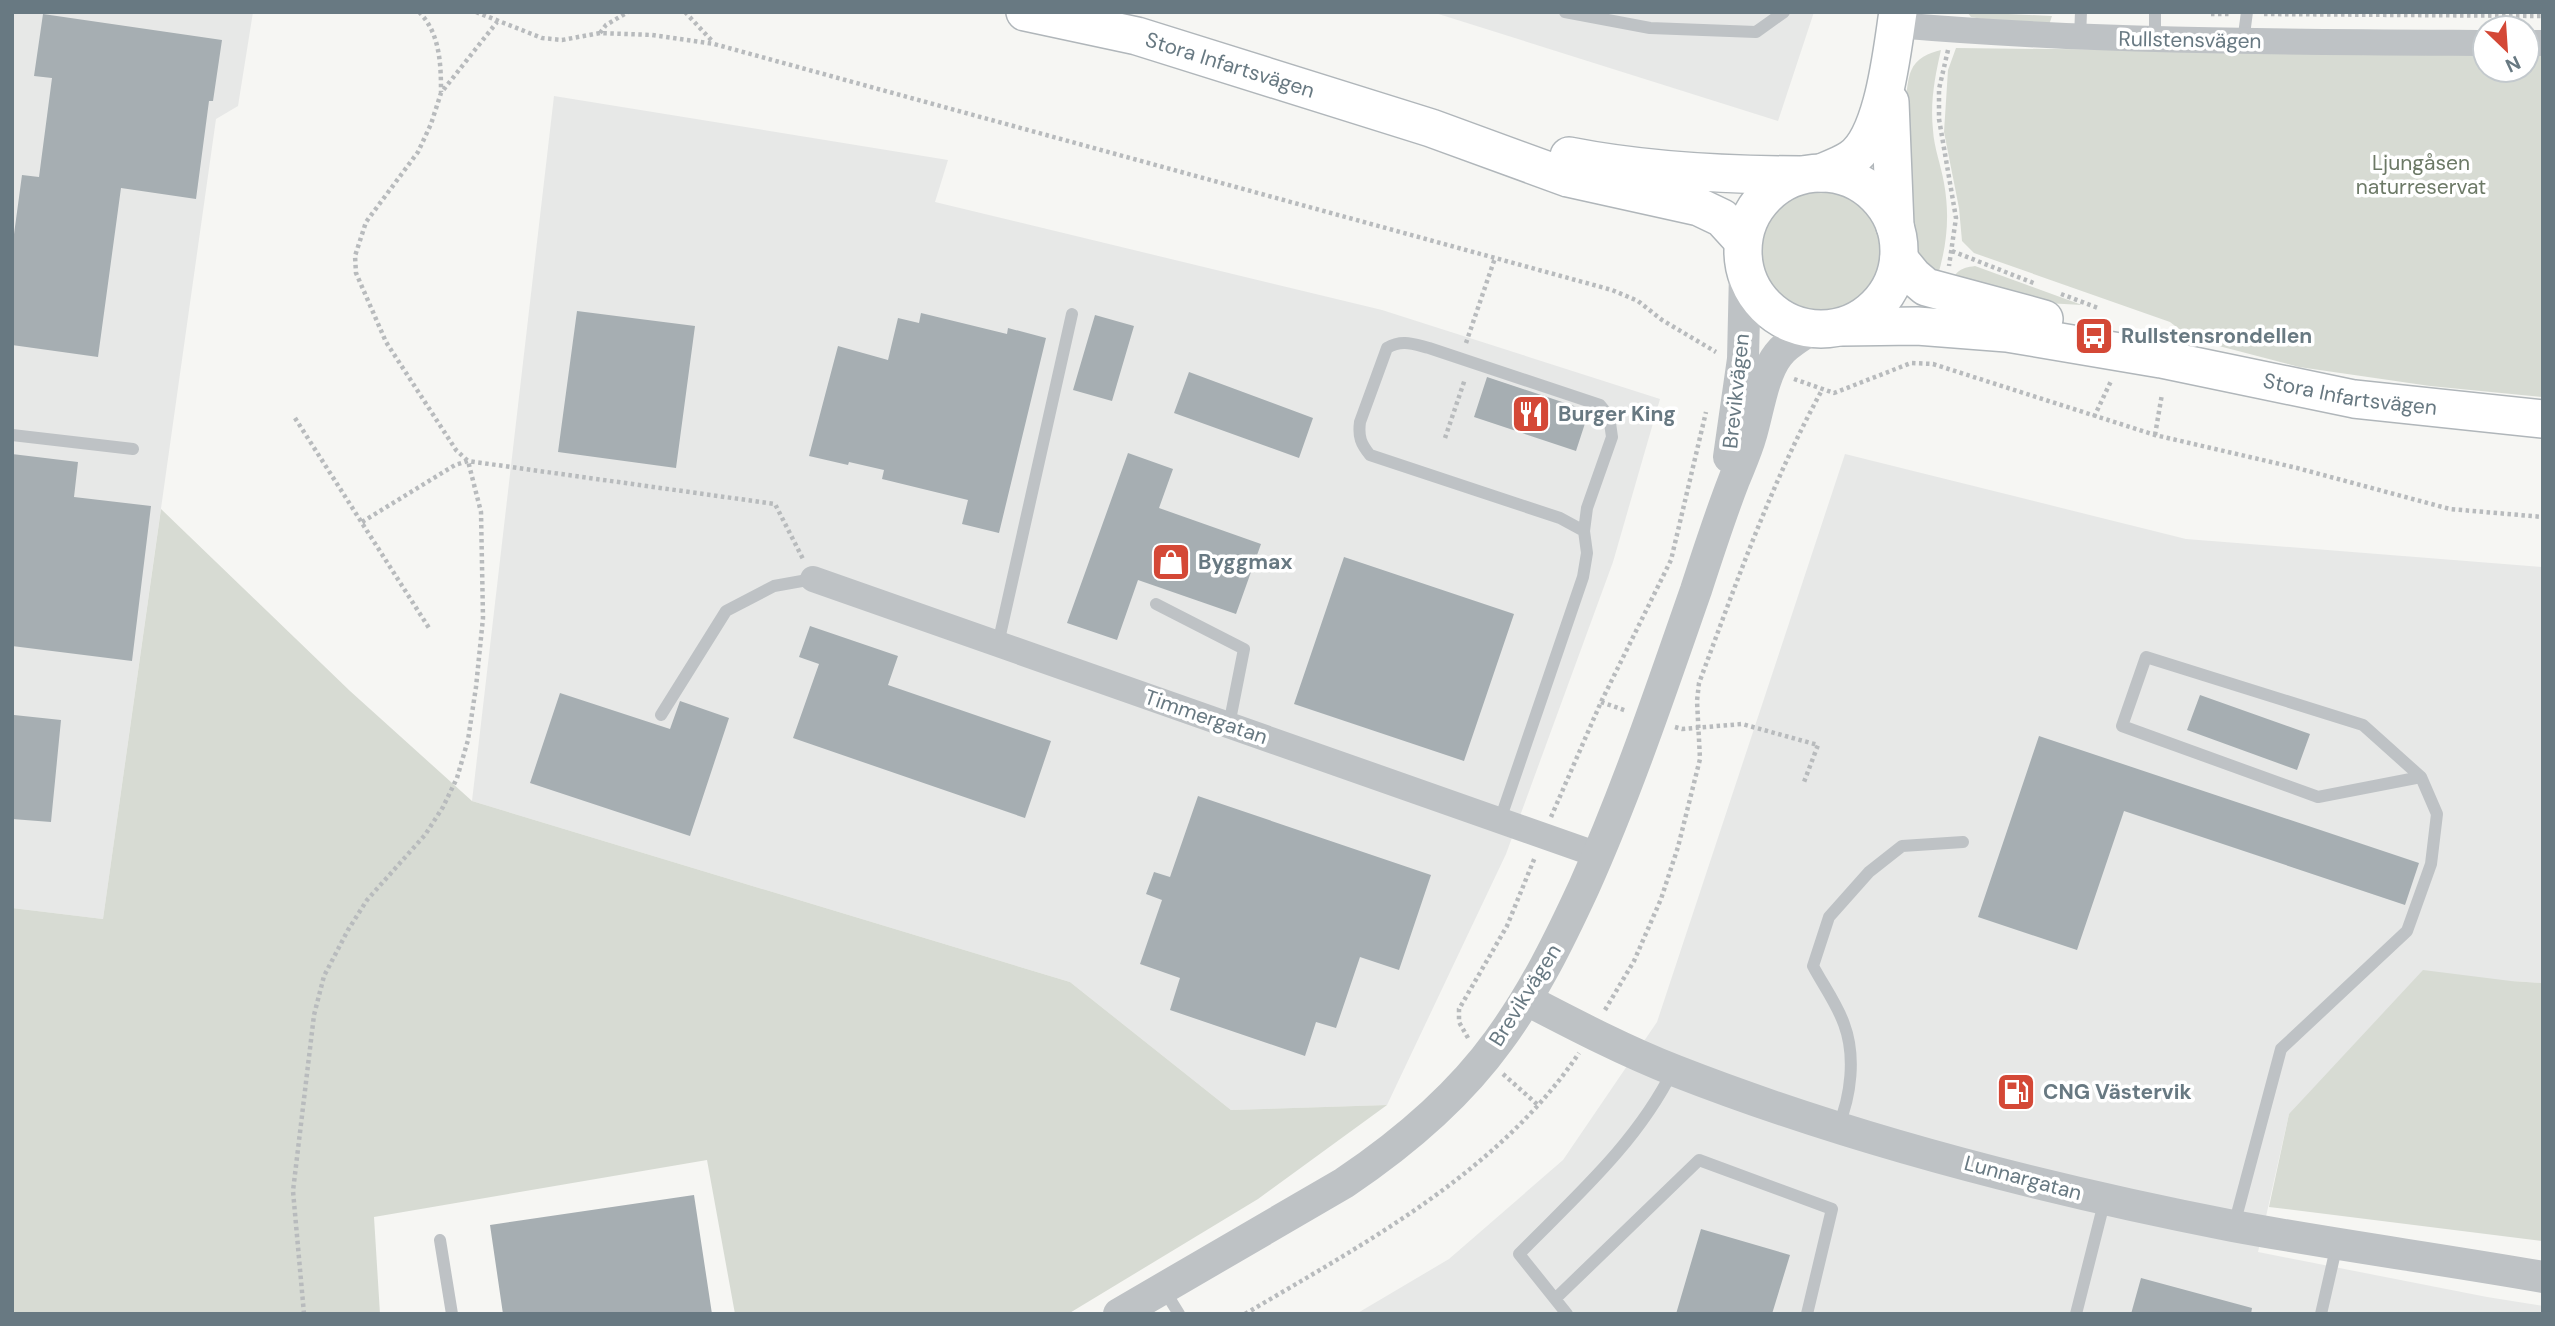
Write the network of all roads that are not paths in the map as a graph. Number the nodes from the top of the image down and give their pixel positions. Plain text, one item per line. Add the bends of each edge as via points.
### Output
1 (1025, 12) edge
2 (1565, 12) edge
3 (1784, 12) edge
4 (2155, 12) edge
5 (2246, 13) edge
6 (1897, 19) edge
7 (2081, 25) edge
8 (2155, 39) junction
9 (2243, 42) junction
10 (2471, 43) edge
11 (1890, 68) junction
12 (1431, 128) junction
13 (1813, 174) junction
14 (1897, 243) junction
15 (1744, 257) junction
16 (1072, 314) dead end
17 (1826, 328) junction
18 (2162, 376) junction
19 (2543, 419) edge
20 (12, 435) edge
21 (133, 449) dead end
22 (1722, 510) junction
23 (1584, 531) junction
24 (813, 579) joint
25 (1156, 604) dead end
26 (998, 644) junction
27 (661, 715) dead end
28 (1229, 725) junction
29 (2421, 777) junction
30 (1500, 820) junction
31 (1963, 842) dead end
32 (1598, 855) junction
33 (1527, 1000) junction
34 (1674, 1070) junction
35 (1838, 1127) junction
36 (2105, 1199) junction
37 (2234, 1226) junction
38 (440, 1240) dead end
39 (2337, 1244) junction
40 (2543, 1277) edge
41 (1163, 1287) junction
42 (1555, 1299) junction
43 (452, 1314) edge
44 (1119, 1314) edge
45 (1179, 1314) edge
46 (1567, 1314) edge
47 (1807, 1314) edge
48 (2076, 1314) edge
49 (2321, 1314) edge

1 - 12 main road, Stora Infartsvägen via 1138,36
2 - 3 lane via 1650,28 1756,32
4 - 8 lane
5 - 9 lane
6 - 7 street, Rullstensvägen via 1953,30
6 - 11 main road
7 - 8 street, Rullstensvägen
8 - 9 street, Rullstensvägen
9 - 10 street, Rullstensvägen
11 - 13 main road via 1871,135 1852,159
11 - 14 main road
12 - 13 main road, Stora Infartsvägen via 1657,169
12 - 15 main road, Stora Infartsvägen via 1568,178 1699,208 1723,218
13 - 14 main road via 1838,175 1867,188 1879,199
13 - 15 main road via 1789,180 1763,198 1747,226
14 - 17 main road via 1889,289 1881,302 1870,313
14 - 18 main road, Stora Infartsvägen via 1913,276 1926,287 2037,316
15 - 17 main road via 1755,293 1769,310 1796,326
15 - 22 street, Brevikvägen via 1743,359
16 - 26 lane
17 - 18 main road, Stora Infartsvägen via 1917,326 2007,333
17 - 22 street, Brevikvägen via 1787,345 1777,356
18 - 19 main road, Stora Infartsvägen via 2242,377 2354,399
20 - 21 lane
22 - 32 street, Brevikvägen via 1651,719
23 - 23 lane via 1587,508 1612,437 1609,416 1600,405 1429,348 1405,342 1387,348 1358,434 1370,455 1560,518
23 - 30 lane via 1583,577
24 - 26 street, Timmergatan
24 - 27 lane via 774,586 726,611
25 - 28 lane via 1244,649
26 - 28 street, Timmergatan
28 - 30 street, Timmergatan
29 - 29 lane via 2363,725 2146,657 2122,726 2318,797
29 - 37 lane via 2437,814 2431,864 2407,931 2280,1049
30 - 32 street, Timmergatan
31 - 35 lane via 1902,846 1869,872 1829,917 1813,966 1844,1023 1850,1047 1845,1109
32 - 33 street, Brevikvägen via 1554,954
33 - 34 street, Lunnargatan
33 - 41 street, Brevikvägen via 1485,1057 1424,1122 1377,1161
34 - 35 street, Lunnargatan
34 - 42 lane via 1658,1101 1615,1156 1519,1254
35 - 36 street, Lunnargatan
36 - 37 street, Lunnargatan
36 - 48 lane
37 - 39 street, Lunnargatan
38 - 43 lane
39 - 40 street, Lunnargatan
39 - 49 lane
41 - 44 street, Brevikvägen
41 - 45 lane
42 - 46 lane
42 - 47 lane via 1699,1160 1832,1209

